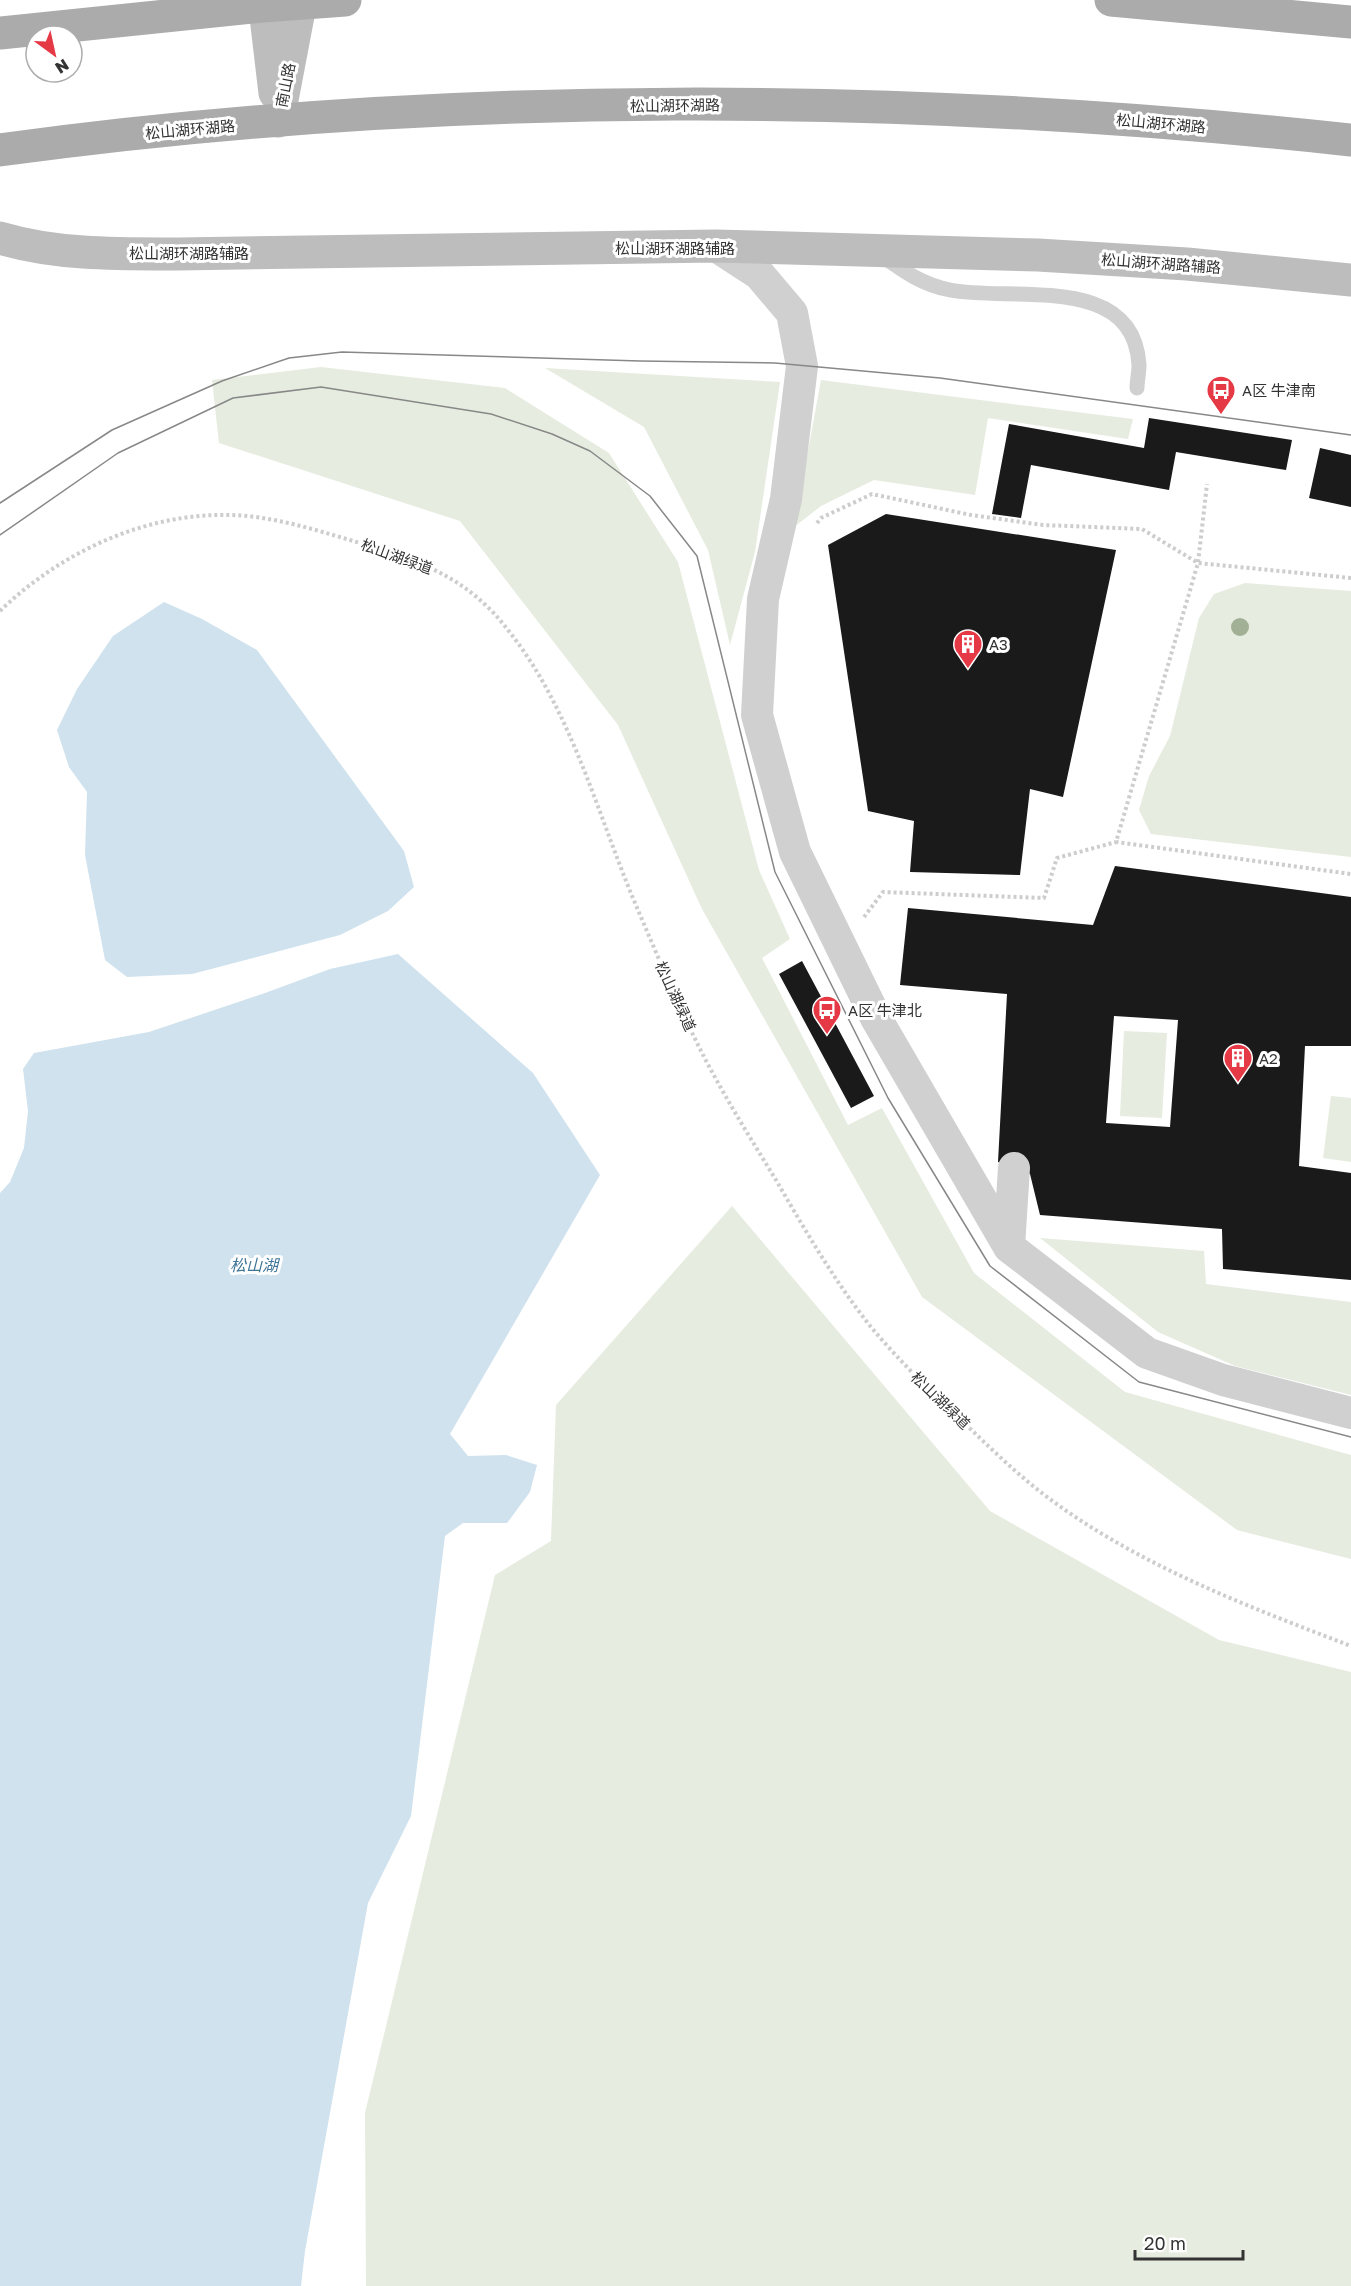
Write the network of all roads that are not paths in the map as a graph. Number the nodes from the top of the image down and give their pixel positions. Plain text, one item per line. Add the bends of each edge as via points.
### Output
1 (153, 0) edge
2 (345, 0) edge
3 (1111, 0) edge
4 (301, 2) edge
5 (264, 3) edge
6 (97, 22) junction
7 (1351, 22) edge
8 (0, 33) edge
9 (278, 121) junction
10 (1351, 140) edge
11 (0, 150) edge
12 (0, 238) edge
13 (716, 246) junction
14 (873, 250) junction
15 (1351, 280) edge
16 (1137, 388) dead end
17 (1014, 1168) dead end
18 (1009, 1247) junction
19 (1351, 1413) edge

1 - 6 main road
2 - 4 main road
3 - 7 main road
4 - 5 main road
4 - 9 main road, 南山路
5 - 6 main road
5 - 9 main road, 南山路
6 - 8 main road
9 - 10 main road, 松山湖环湖路 via 484,108 767,104 1079,117
9 - 11 main road, 松山湖环湖路 via 105,135
12 - 13 main road, 松山湖环湖路辅路 via 64,250 178,254
13 - 14 main road, 松山湖环湖路辅路
13 - 18 street via 759,274 792,313 802,366 786,498 763,599 757,716 795,852 876,1018
14 - 15 main road, 松山湖环湖路辅路 via 1187,264
14 - 16 lane via 926,284 951,291 1083,299 1100,306 1125,326 1135,344 1139,365
17 - 18 street
18 - 19 street via 1147,1353 1223,1380

